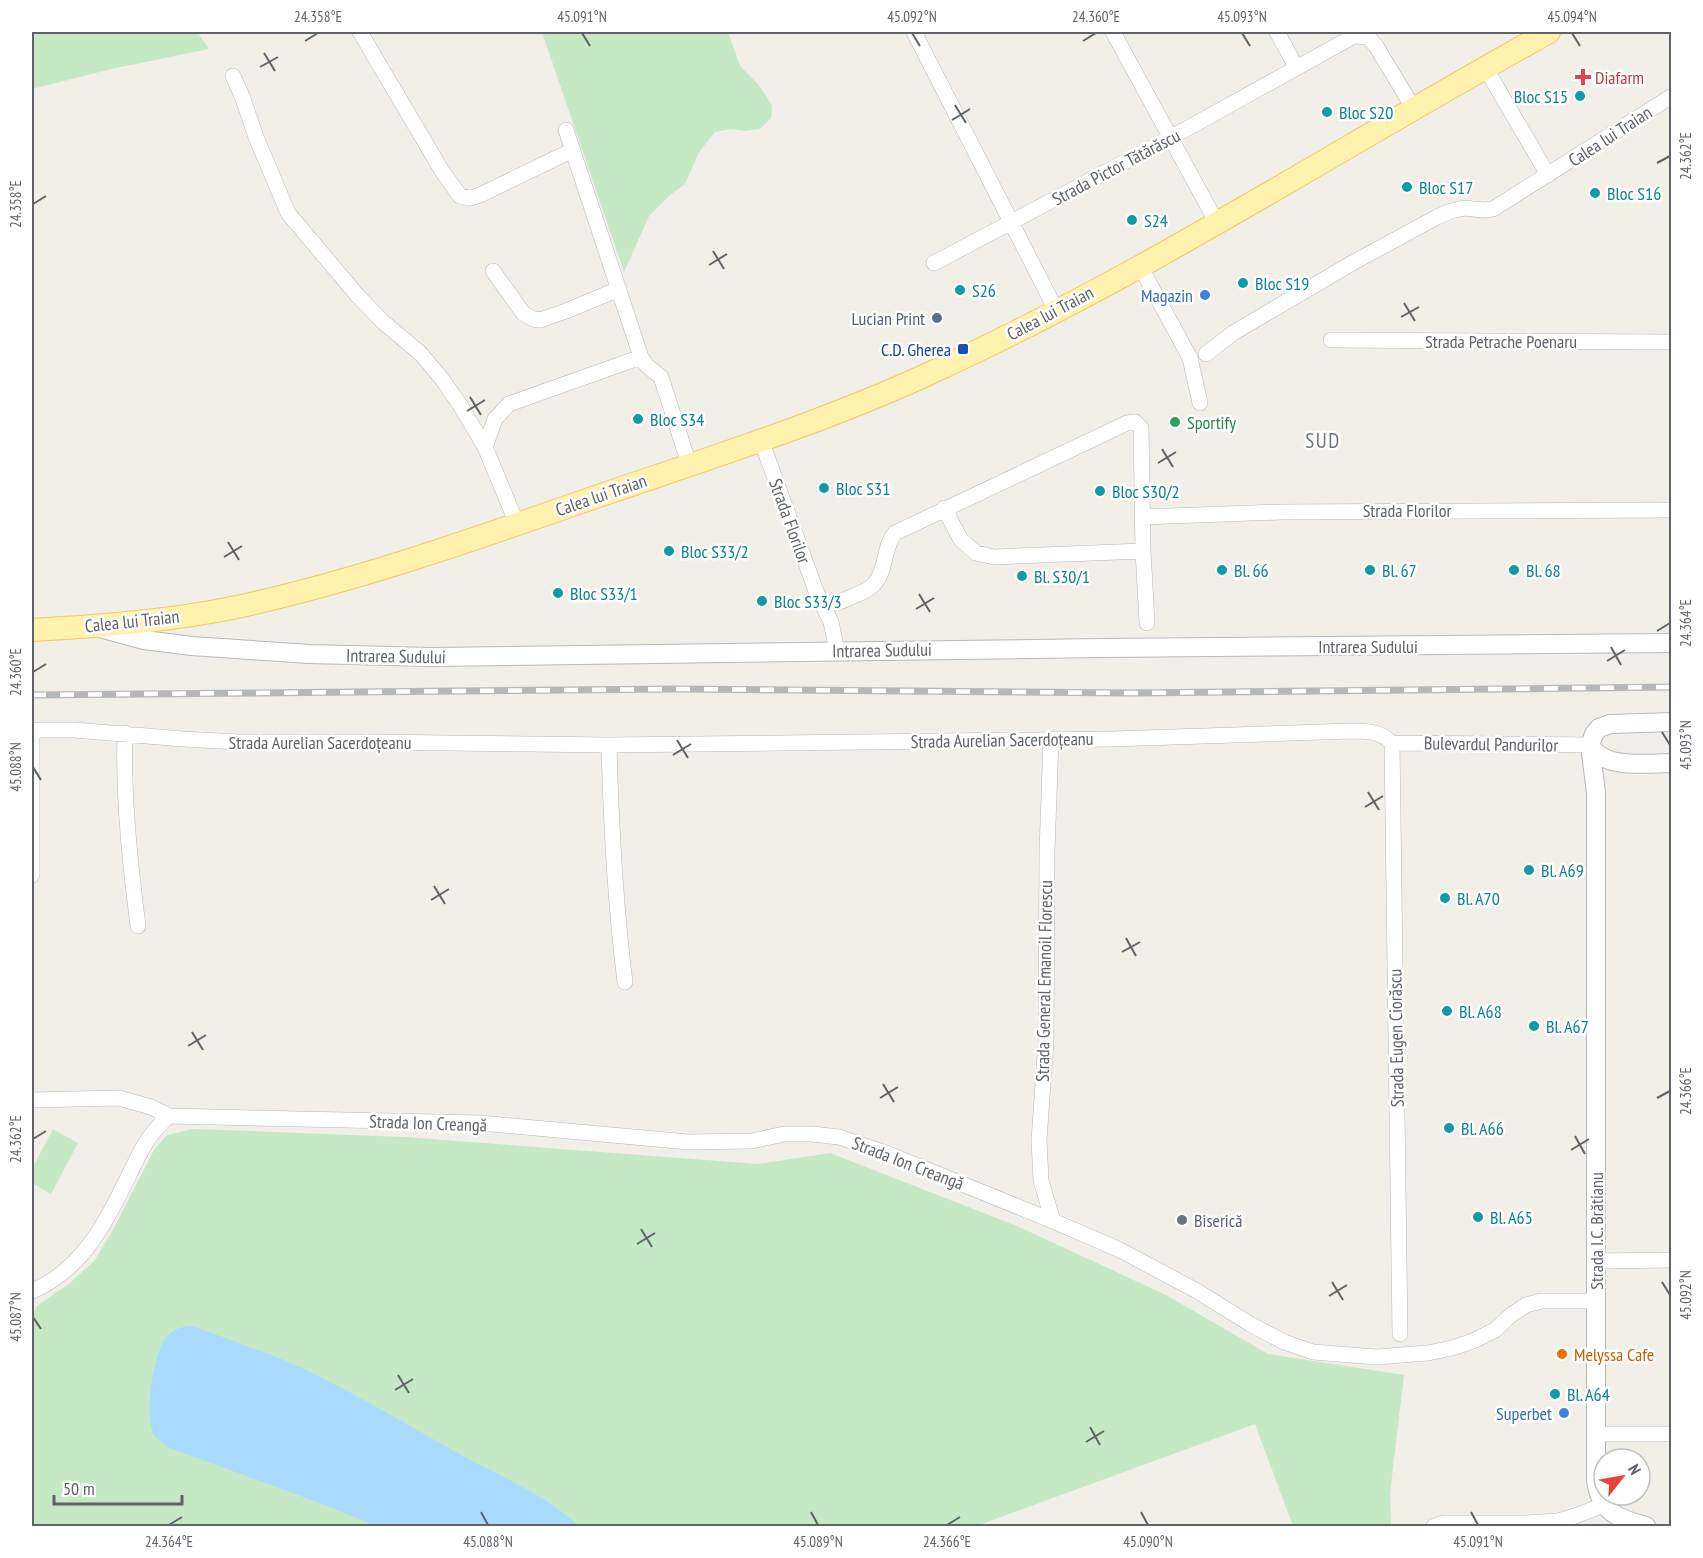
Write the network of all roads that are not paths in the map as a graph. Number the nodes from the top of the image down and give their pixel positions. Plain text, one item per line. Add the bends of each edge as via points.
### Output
1 (360, 32) edge
2 (914, 32) edge
3 (1113, 32) edge
4 (1277, 32) edge
5 (1548, 32) edge
6 (1296, 67) junction
7 (1485, 67) junction
8 (232, 75) dead end
9 (1671, 96) edge
10 (1414, 108) junction
11 (566, 130) dead end
12 (1170, 138) junction
13 (573, 150) junction
14 (1548, 175) junction
15 (1217, 222) junction
16 (1011, 223) junction
17 (934, 263) dead end
18 (1140, 266) junction
19 (494, 271) dead end
20 (619, 290) junction
21 (1056, 310) junction
22 (1331, 340) dead end
23 (1671, 342) edge
24 (1206, 354) dead end
25 (641, 357) junction
26 (1200, 403) dead end
27 (760, 440) junction
28 (484, 447) junction
29 (689, 465) junction
30 (944, 508) junction
31 (1671, 510) edge
32 (1142, 517) junction
33 (517, 524) junction
34 (1143, 551) junction
35 (822, 602) junction
36 (1147, 623) dead end
37 (95, 626) junction
38 (32, 630) edge
39 (1671, 643) edge
40 (837, 651) junction
41 (1671, 710) edge
42 (1671, 722) edge
43 (1651, 723) junction
44 (32, 730) edge
45 (125, 733) junction
46 (1051, 739) junction
47 (1392, 743) junction
48 (609, 745) junction
49 (1590, 745) junction
50 (1671, 763) edge
51 (32, 875) edge
52 (138, 926) dead end
53 (625, 982) dead end
54 (32, 1100) edge
55 (169, 1116) junction
56 (1053, 1221) junction
57 (1671, 1260) edge
58 (1596, 1261) junction
59 (32, 1291) edge
60 (1596, 1301) junction
61 (1400, 1334) dead end
62 (1596, 1434) junction
63 (1671, 1434) edge
64 (1596, 1447) edge
65 (1599, 1507) edge
66 (1606, 1507) edge
67 (1434, 1527) edge
68 (1646, 1527) edge

1 - 13 street via 460,196 480,195
2 - 16 street
3 - 12 street
4 - 6 street
5 - 7 main road, Calea lui Traian
6 - 10 street, Strada Pictor Tătărăscu via 1354,36 1368,37
6 - 12 street, Strada Pictor Tătărăscu
7 - 10 main road, Calea lui Traian
7 - 14 street, Calea lui Traian
8 - 28 street via 288,213 357,295 420,353 442,379
9 - 14 street, Calea lui Traian
10 - 15 main road, Calea lui Traian
11 - 13 street
12 - 15 street
12 - 16 street, Strada Pictor Tătărăscu
13 - 20 street
14 - 24 street, Calea lui Traian via 1493,209 1464,208 1437,217 1243,327
15 - 18 main road, Calea lui Traian
16 - 17 street, Strada Pictor Tătărăscu
16 - 21 street
18 - 21 main road, Calea lui Traian
18 - 26 street via 1190,358
19 - 20 street via 523,313 533,319 540,320
20 - 25 street
21 - 27 main road, Calea lui Traian via 889,392
22 - 23 street, Strada Petrache Poenaru
25 - 28 street via 509,404 495,419
25 - 29 street via 661,377
27 - 29 main road, Calea lui Traian
27 - 35 street, Strada Florilor
28 - 33 street
29 - 33 main road, Calea lui Traian
30 - 32 street via 1136,422 1141,428
30 - 34 street via 960,540 976,553 994,557
30 - 35 street via 889,539 879,578 872,586 845,600
31 - 32 street, Strada Florilor via 1281,512
32 - 34 street
33 - 37 main road, Calea lui Traian via 370,572 257,602 190,615
34 - 36 street
35 - 40 street, Strada Florilor
37 - 38 main road, Calea lui Traian
37 - 40 street, Intrarea Sudului via 144,640 192,646 320,654 431,657
39 - 40 street, Intrarea Sudului
41 - 43 street
42 - 43 street
43 - 49 street via 1604,725 1594,734
44 - 45 street, Strada Aurelian Sacerdoțeanu
44 - 51 street
45 - 48 street, Strada Aurelian Sacerdoțeanu via 238,742
45 - 52 street via 127,834
46 - 47 street, Strada Aurelian Sacerdoțeanu via 1351,731 1377,732
46 - 48 street, Strada Aurelian Sacerdoțeanu
46 - 56 street, Strada General Emanoil Florescu via 1046,1041 1039,1151 1041,1181
47 - 49 street, Bulevardul Pandurilor
47 - 61 street, Strada Eugen Ciorăscu
48 - 53 street via 617,914
49 - 50 street via 1605,760
49 - 58 street, Strada I.C. Brătianu via 1596,805
54 - 55 street, Strada Ion Creangă via 119,1098
55 - 56 street, Strada Ion Creangă via 481,1124 688,1142 753,1141 784,1134 839,1137
55 - 59 street via 146,1140 92,1242 74,1263
56 - 60 street, Strada Ion Creangă via 1120,1250 1284,1342 1313,1352 1376,1357 1428,1353 1475,1340 1495,1330 1526,1305 1541,1301
57 - 58 street
58 - 60 street, Strada I.C. Brătianu
60 - 62 street, Strada I.C. Brătianu
62 - 63 street
62 - 64 street, Strada I.C. Brătianu
65 - 67 street via 1558,1521 1443,1523
66 - 68 street via 1614,1515

